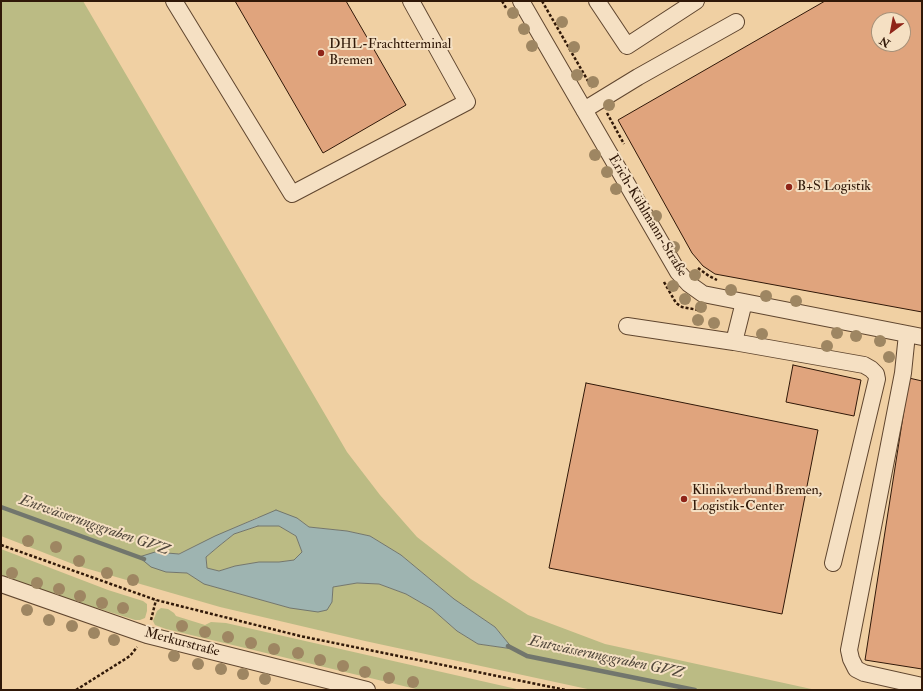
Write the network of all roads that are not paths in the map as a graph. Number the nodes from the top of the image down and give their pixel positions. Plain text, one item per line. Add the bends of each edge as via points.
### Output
1 (174, 1) edge
2 (411, 1) edge
3 (521, 1) edge
4 (597, 1) edge
5 (696, 1) edge
6 (736, 22) dead end
7 (584, 110) junction
8 (744, 302) junction
9 (627, 326) dead end
10 (915, 336) edge
11 (734, 342) junction
12 (833, 563) dead end
13 (1, 584) edge
14 (922, 686) edge
15 (367, 690) edge

1 - 2 street via 292,194 467,102
3 - 7 street, Erich-Kühlmann-Straße
4 - 5 street via 627,46
6 - 7 street via 668,59
7 - 8 street, Erich-Kühlmann-Straße via 678,272 703,294
8 - 10 street, Erich-Kühlmann-Straße
8 - 11 street
9 - 11 street
10 - 14 street via 903,374 848,650 856,669 864,673
11 - 12 street via 864,366 876,374 877,379
13 - 15 street, Merkurstraße via 147,635

